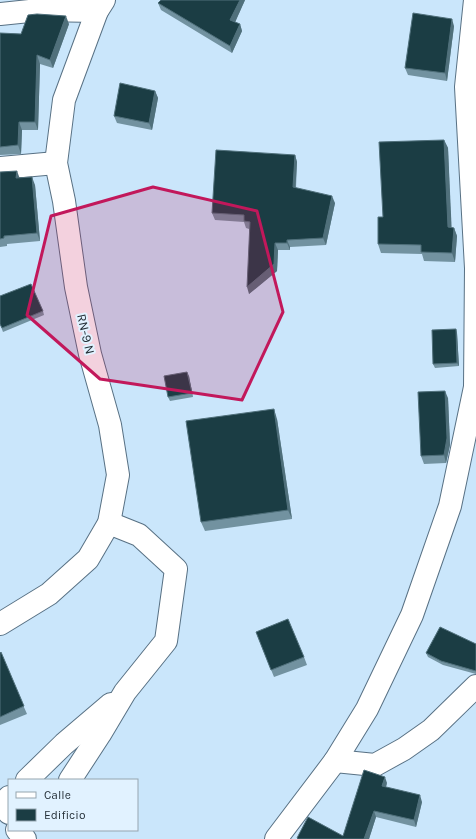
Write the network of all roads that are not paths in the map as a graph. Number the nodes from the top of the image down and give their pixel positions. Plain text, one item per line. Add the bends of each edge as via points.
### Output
1 (475, 0) edge
2 (100, 5) edge
3 (0, 14) edge
4 (56, 163) junction
5 (0, 168) edge
6 (109, 524) junction
7 (0, 624) edge
8 (476, 686) edge
9 (125, 692) junction
10 (335, 761) junction
11 (28, 779) edge
12 (71, 779) edge
13 (8, 798) edge
14 (8, 809) edge
15 (18, 831) edge
16 (25, 839) edge
17 (276, 839) edge

1 - 10 street via 466,87 476,268 475,387 450,506 412,615 367,709
2 - 3 street
2 - 4 street, RN-9 N via 64,100
4 - 5 street
4 - 6 street, RN-9 N via 76,287 90,354 110,425 118,475
6 - 7 street, RN-9 N via 88,559 49,594
6 - 9 street via 139,535 176,569 166,641
8 - 10 street via 431,730 375,765
9 - 11 street via 64,744
9 - 12 street
10 - 17 street
13 - 14 street
15 - 16 street

